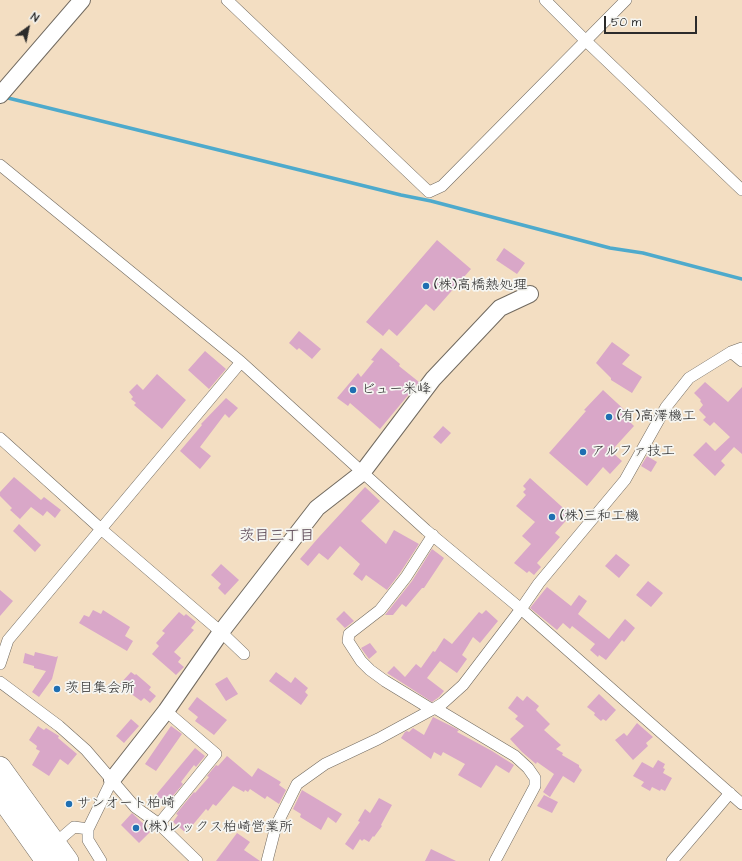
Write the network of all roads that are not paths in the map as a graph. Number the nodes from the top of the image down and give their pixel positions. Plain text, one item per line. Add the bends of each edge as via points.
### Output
1 (82, 0) edge
2 (227, 0) edge
3 (545, 0) edge
4 (626, 0) edge
5 (586, 41) junction
6 (0, 95) edge
7 (0, 165) edge
8 (742, 190) edge
9 (530, 294) dead end
10 (742, 348) edge
11 (731, 352) junction
12 (742, 360) edge
13 (241, 362) junction
14 (0, 438) edge
15 (362, 472) junction
16 (101, 529) junction
17 (433, 535) junction
18 (521, 610) junction
19 (221, 632) junction
20 (244, 654) dead end
21 (0, 664) edge
22 (0, 682) edge
23 (433, 708) junction
24 (166, 711) junction
25 (0, 767) edge
26 (112, 780) junction
27 (730, 794) junction
28 (0, 796) edge
29 (742, 804) edge
30 (159, 824) junction
31 (88, 829) junction
32 (45, 855) edge
33 (68, 861) edge
34 (101, 861) edge
35 (197, 861) edge
36 (266, 861) edge
37 (495, 861) edge
38 (672, 861) edge

1 - 6 street
2 - 5 street via 429,192 442,186
3 - 5 street
4 - 5 street
5 - 8 street
7 - 13 street
9 - 15 street via 500,308 471,338 433,379
10 - 11 street
11 - 12 street
11 - 18 street via 689,378 666,407 625,480 539,583
13 - 15 street
13 - 16 street
14 - 16 street
15 - 17 street
15 - 19 street via 317,508
16 - 19 street
16 - 21 street via 8,640
17 - 18 street
17 - 23 street via 406,577 380,610 349,634 348,641 370,670 384,681
18 - 23 street via 463,685 443,703
18 - 27 street
19 - 20 street
19 - 24 street
22 - 26 street via 59,726 86,750
23 - 36 street via 378,739 325,764 297,784 276,826
23 - 37 street via 515,756 535,778 535,786
24 - 26 street
24 - 30 street via 216,754
25 - 32 highway
26 - 30 street via 135,807
26 - 31 street
27 - 29 street
27 - 38 street
28 - 32 highway
30 - 35 street
31 - 32 street via 74,827
31 - 34 street via 88,840
32 - 33 highway

